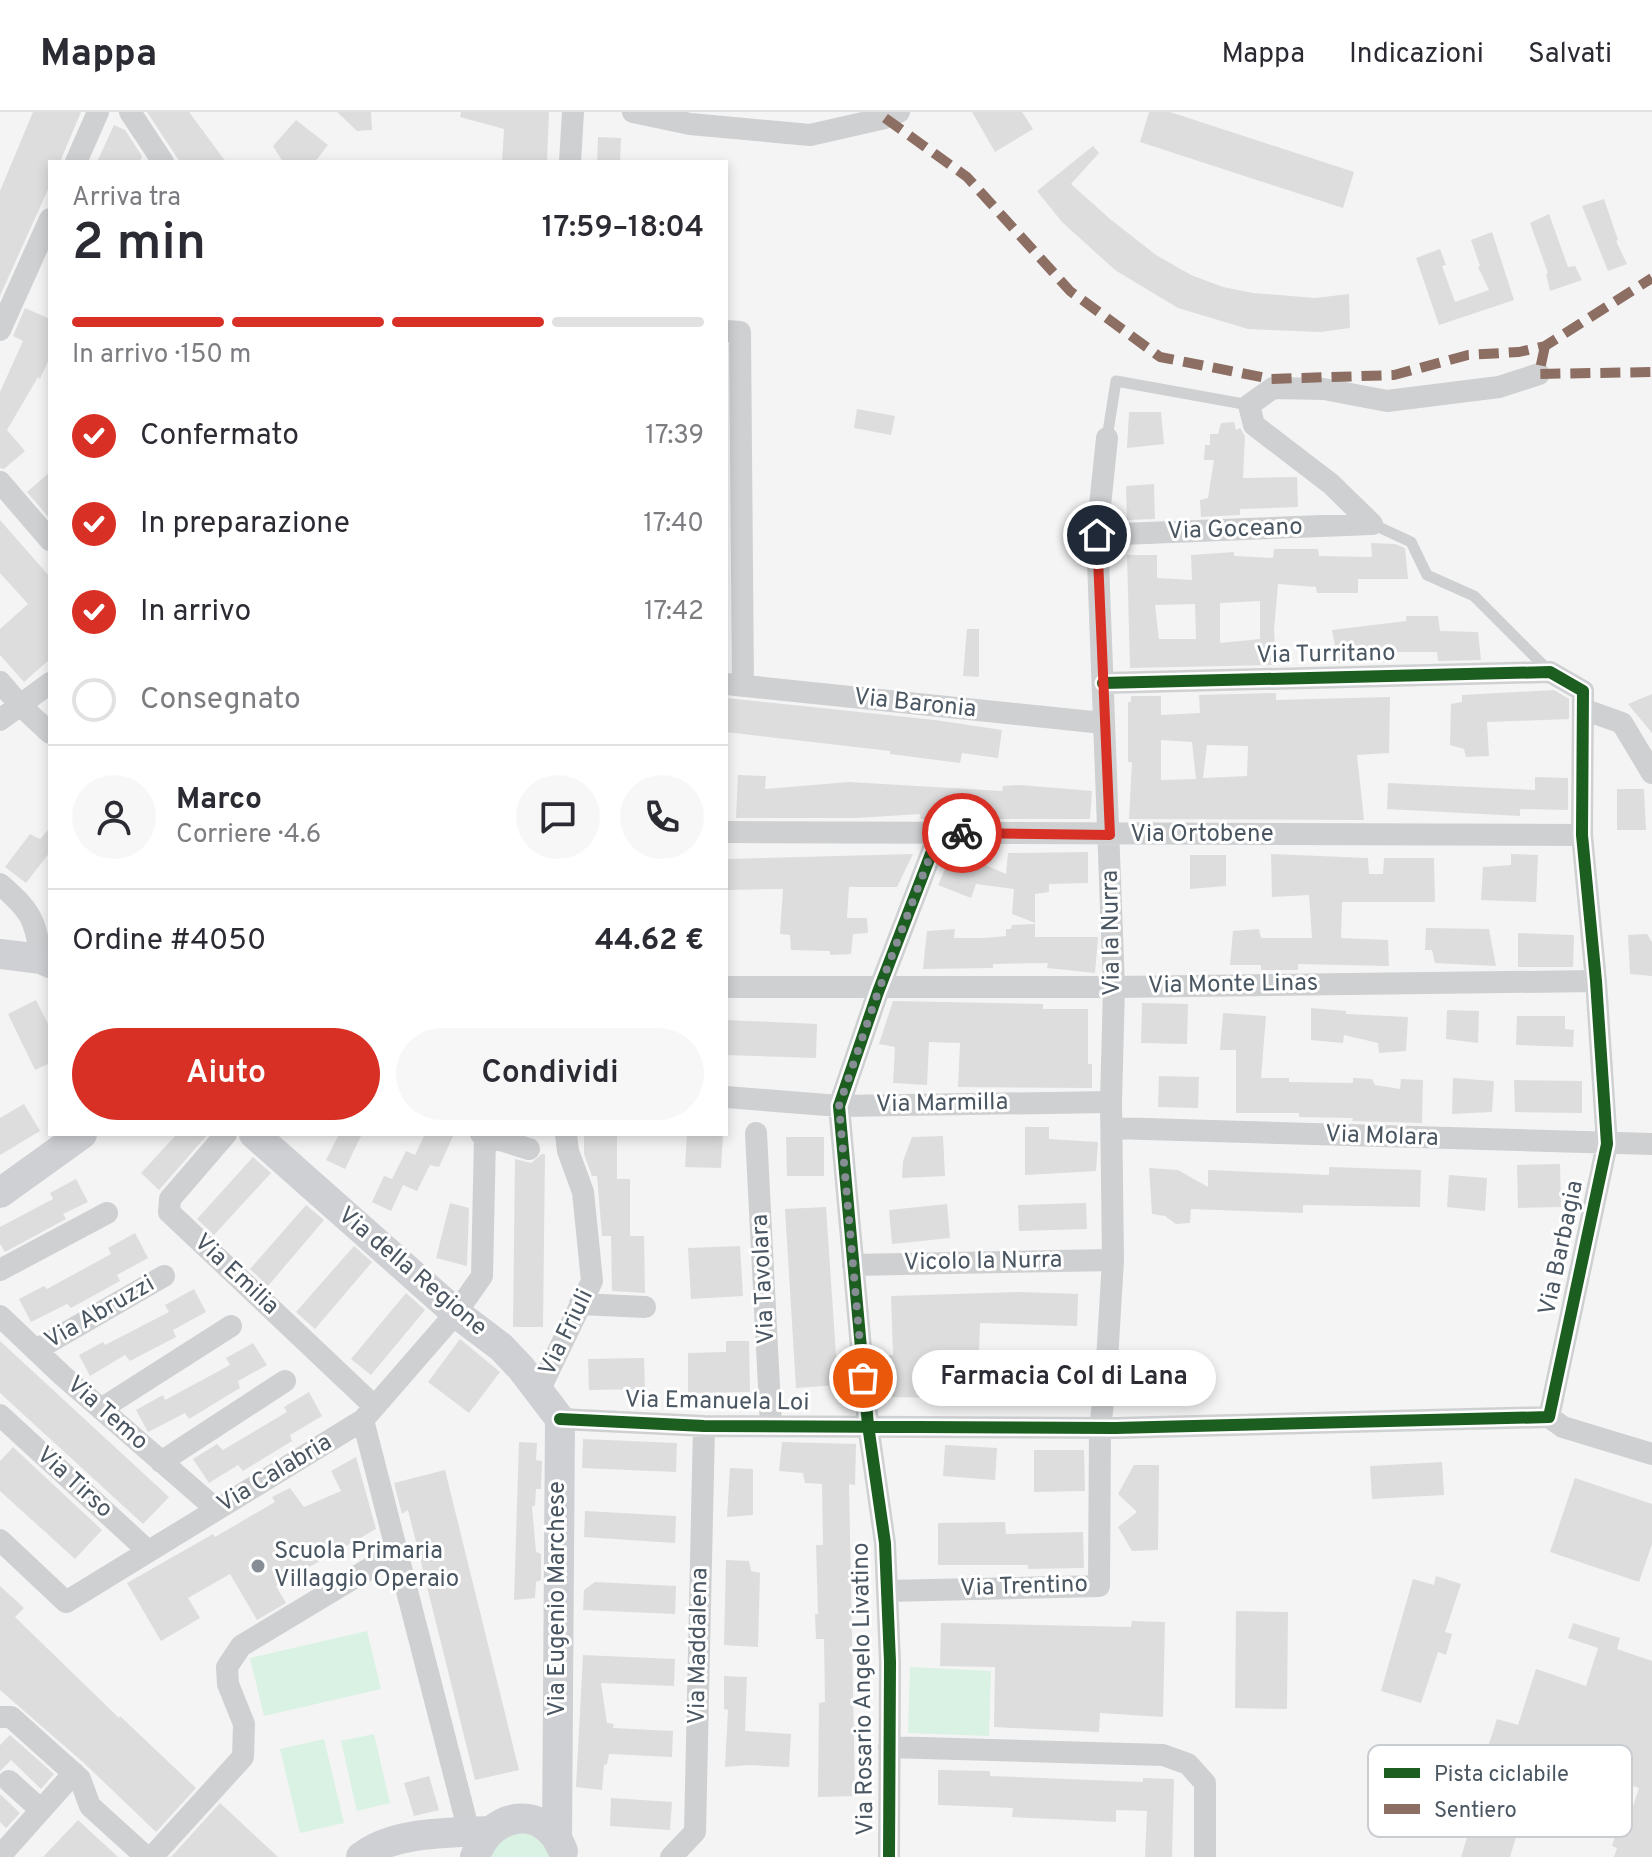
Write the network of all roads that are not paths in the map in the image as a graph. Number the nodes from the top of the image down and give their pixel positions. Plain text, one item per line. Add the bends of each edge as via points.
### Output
1 (98, 112) edge
2 (130, 112) edge
3 (573, 112) edge
4 (633, 112) edge
5 (899, 112) edge
6 (77, 160) edge
7 (162, 160) edge
8 (570, 160) edge
9 (48, 223) edge
10 (0, 330) edge
11 (733, 332) edge
12 (1539, 374) dead end
13 (1249, 405) junction
14 (1107, 438) joint
15 (0, 482) edge
16 (1372, 524) junction
17 (1097, 535) junction
18 (48, 538) edge
19 (1550, 672) junction
20 (0, 682) edge
21 (1103, 683) junction
22 (48, 684) edge
23 (734, 685) edge
24 (20, 705) junction
25 (1583, 709) junction
26 (0, 720) edge
27 (1103, 723) junction
28 (48, 731) edge
29 (1652, 773) edge
30 (728, 832) edge
31 (939, 833) junction
32 (1110, 835) junction
33 (1582, 835) junction
34 (0, 884) edge
35 (0, 954) edge
36 (46, 961) edge
37 (1596, 981) junction
38 (880, 986) junction
39 (728, 987) edge
40 (1114, 987) junction
41 (728, 1097) edge
42 (1111, 1102) junction
43 (839, 1106) junction
44 (1112, 1128) junction
45 (756, 1133) dead end
46 (79, 1136) edge
47 (224, 1136) edge
48 (483, 1136) edge
49 (566, 1136) edge
50 (265, 1138) edge
51 (1607, 1144) junction
52 (1652, 1144) edge
53 (529, 1149) dead end
54 (0, 1193) edge
55 (107, 1213) dead end
56 (1113, 1260) junction
57 (853, 1265) junction
58 (0, 1270) edge
59 (164, 1276) dead end
60 (580, 1304) junction
61 (645, 1307) dead end
62 (456, 1313) junction
63 (0, 1316) edge
64 (231, 1326) dead end
65 (36, 1350) junction
66 (285, 1381) dead end
67 (539, 1391) junction
68 (101, 1409) junction
69 (368, 1413) junction
70 (0, 1415) edge
71 (1549, 1417) junction
72 (560, 1419) junction
73 (868, 1425) junction
74 (704, 1426) junction
75 (771, 1426) junction
76 (1107, 1428) junction
77 (1652, 1454) edge
78 (161, 1462) junction
79 (216, 1509) junction
80 (0, 1540) edge
81 (148, 1551) junction
82 (397, 1552) junction
83 (888, 1591) junction
84 (0, 1717) edge
85 (889, 1747) junction
86 (74, 1773) junction
87 (557, 1779) junction
88 (9, 1781) dead end
89 (41, 1810) junction
90 (480, 1839) edge
91 (560, 1847) edge
92 (0, 1856) edge
93 (146, 1857) edge
94 (152, 1857) edge
95 (361, 1857) edge
96 (671, 1857) edge
97 (889, 1857) edge
98 (1205, 1857) edge

1 - 6 street
2 - 7 street
3 - 8 street
4 - 5 street via 690,124 810,135
9 - 10 street
11 - 23 street
12 - 13 street via 1499,387 1387,401 1324,389 1273,388
13 - 14 lane via 1116,381
13 - 16 street via 1254,425 1331,484
14 - 17 street, Via la Nurra
15 - 18 street
16 - 17 street, Via Goceano
16 - 19 lane via 1411,542 1427,575 1474,596
17 - 21 street, Via la Nurra
19 - 21 street, Via Turritano
19 - 25 street via 1583,691
20 - 24 street
21 - 27 street, Via la Nurra
22 - 24 street
23 - 27 street, Via Baronia
24 - 26 street
24 - 28 street
25 - 29 street via 1622,723
25 - 33 street, Via Barbagia
27 - 32 street, Via la Nurra
30 - 31 street, Via Ortobene
31 - 32 street, Via Ortobene
31 - 38 street
32 - 33 street, Via Ortobene
32 - 40 street, Via la Nurra
33 - 37 street, Via Barbagia
34 - 36 street via 25,906
35 - 36 street
37 - 40 street, Via Monte Linas
37 - 51 street, Via Barbagia
38 - 39 street, Via Monte Linas
38 - 40 street, Via Monte Linas
38 - 43 street
40 - 42 street, Via la Nurra
41 - 43 street, Via Marmilla
42 - 43 street, Via Marmilla
42 - 44 street, Via la Nurra
43 - 57 street, Via Rosario Angelo Livatino
44 - 51 street, Via Molara
44 - 56 street, Via la Nurra
45 - 75 street, Via Tavolara
46 - 54 street
47 - 69 street, Via Emilia via 170,1199 169,1212
48 - 53 street
48 - 62 street, Via Calabria via 482,1276
49 - 60 street, Via Friuli via 583,1192 592,1281
50 - 62 street, Via della Regione
51 - 52 street, Via Molara
51 - 71 street, Via Barbagia
55 - 58 street
56 - 57 street, Vicolo la Nurra
56 - 76 street, Via la Nurra
57 - 73 street, Via Rosario Angelo Livatino
59 - 65 street, Via Abruzzi
60 - 61 street
60 - 67 street, Via Friuli
62 - 67 street, Via della Regione via 501,1347
62 - 69 street, Via Calabria
63 - 65 street, Via Temo
64 - 68 street
65 - 68 street, Via Temo
66 - 78 street
67 - 72 street, Via della Regione
68 - 78 street, Via Temo
69 - 79 street, Via Calabria
69 - 82 street
70 - 81 street, Via Tirso
71 - 76 street
71 - 77 street via 1563,1427
72 - 74 street, Via Emanuela Loi
72 - 87 street, Via Eugenio Marchese
73 - 75 street, Via Emanuela Loi
73 - 76 street, Via Emanuela Loi
73 - 83 street, Via Rosario Angelo Livatino
74 - 75 street, Via Emanuela Loi
74 - 96 street, Via Maddalena via 695,1832
76 - 83 street, Via Trentino via 1099,1586
78 - 79 street, Via Temo
79 - 81 street, Via Calabria
80 - 81 street, Via Calabria via 66,1602
82 - 90 street
82 - 94 street via 241,1646 227,1667 244,1724 243,1757
83 - 85 street, Via Rosario Angelo Livatino
84 - 86 street via 11,1717
85 - 97 street, Via Rosario Angelo Livatino
85 - 98 street via 1163,1755 1188,1764 1205,1783
86 - 89 street
86 - 93 street via 90,1806
87 - 90 street
87 - 91 street, Via Eugenio Marchese
88 - 89 street
89 - 92 street
90 - 91 street via 537,1822
90 - 95 street via 419,1835

